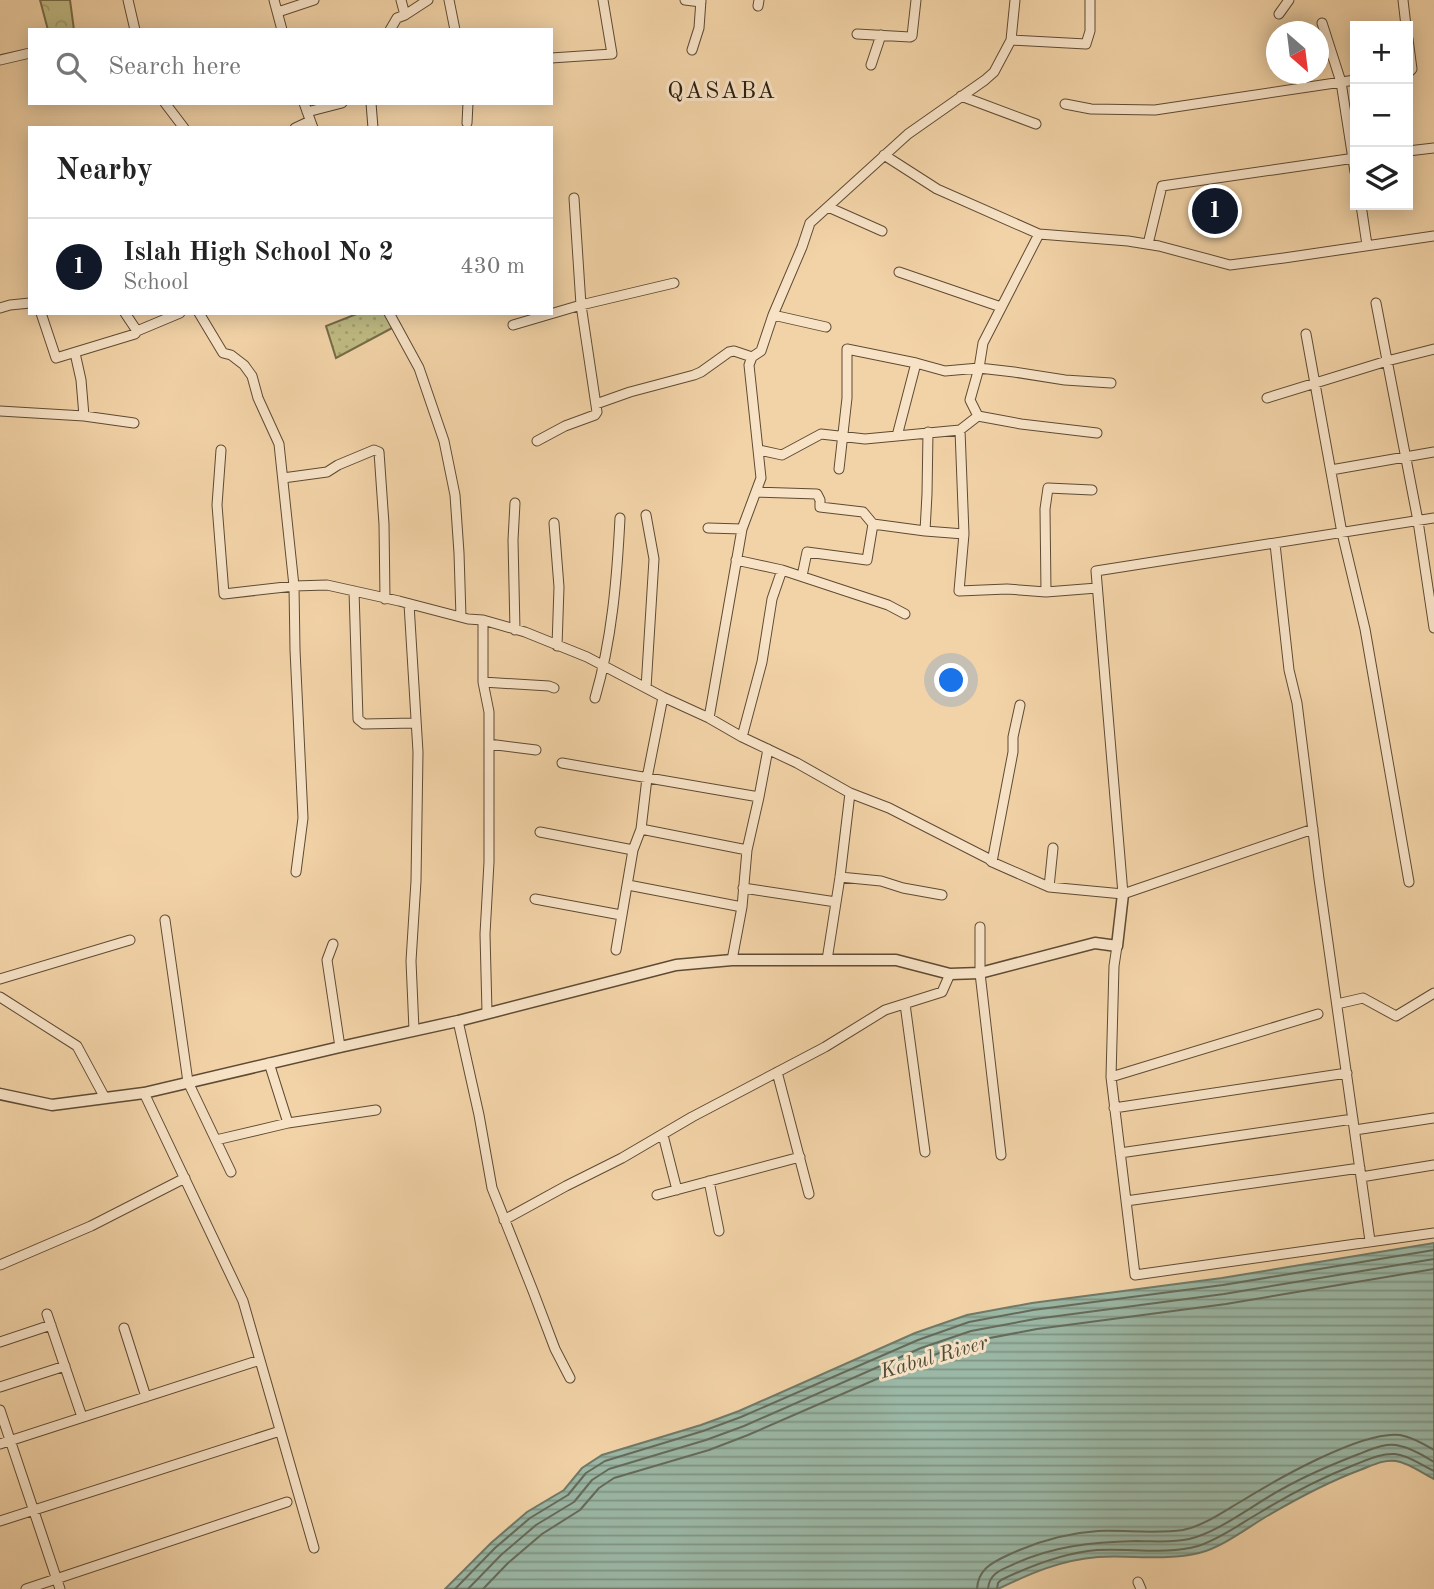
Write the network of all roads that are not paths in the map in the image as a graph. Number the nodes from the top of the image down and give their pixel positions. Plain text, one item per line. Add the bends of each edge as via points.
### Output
1 (128, 0) edge
2 (274, 0) edge
3 (314, 0) edge
4 (401, 0) edge
5 (428, 0) edge
6 (449, 0) edge
7 (603, 0) edge
8 (685, 0) edge
9 (916, 0) edge
10 (1015, 0) edge
11 (1090, 0) edge
12 (1289, 0) edge
13 (1403, 0) edge
14 (701, 1) edge
15 (278, 12) junction
16 (1279, 14) dead end
17 (405, 15) junction
18 (1405, 21) edge
19 (135, 28) edge
20 (282, 28) edge
21 (391, 28) edge
22 (455, 28) edge
23 (857, 34) dead end
24 (881, 36) junction
25 (1011, 40) junction
26 (1329, 45) edge
27 (692, 50) dead end
28 (28, 53) edge
29 (553, 58) edge
30 (0, 60) edge
31 (871, 65) dead end
32 (1350, 81) edge
33 (1341, 82) junction
34 (961, 96) junction
35 (1065, 104) dead end
36 (167, 105) edge
37 (337, 105) edge
38 (371, 105) edge
39 (468, 105) edge
40 (309, 116) edge
41 (467, 123) dead end
42 (1036, 124) dead end
43 (182, 126) edge
44 (373, 126) edge
45 (1352, 147) edge
46 (1434, 148) edge
47 (1413, 150) edge
48 (884, 155) junction
49 (1350, 160) edge
50 (574, 198) dead end
51 (828, 207) junction
52 (1362, 210) edge
53 (882, 231) dead end
54 (1038, 234) junction
55 (1434, 236) edge
56 (1148, 244) junction
57 (1367, 245) junction
58 (899, 272) dead end
59 (674, 283) dead end
60 (28, 303) edge
61 (1376, 303) dead end
62 (581, 305) junction
63 (1001, 307) junction
64 (0, 308) edge
65 (553, 313) edge
66 (42, 315) edge
67 (126, 315) edge
68 (175, 315) edge
69 (200, 315) edge
70 (391, 315) edge
71 (547, 315) edge
72 (773, 315) junction
73 (513, 325) dead end
74 (826, 327) dead end
75 (137, 331) junction
76 (1307, 334) dead end
77 (1434, 349) edge
78 (75, 353) junction
79 (752, 357) junction
80 (1387, 361) junction
81 (916, 363) junction
82 (979, 368) junction
83 (1316, 382) junction
84 (1111, 383) dead end
85 (1267, 398) dead end
86 (596, 404) junction
87 (0, 411) edge
88 (83, 416) junction
89 (978, 416) junction
90 (134, 423) dead end
91 (960, 430) junction
92 (928, 432) junction
93 (1097, 433) dead end
94 (842, 436) junction
95 (897, 436) junction
96 (537, 440) dead end
97 (221, 450) dead end
98 (759, 450) junction
99 (1434, 452) edge
100 (1406, 458) junction
101 (839, 469) dead end
102 (1331, 470) junction
103 (283, 478) junction
104 (1092, 491) dead end
105 (756, 492) junction
106 (515, 503) dead end
107 (646, 515) dead end
108 (620, 518) dead end
109 (1434, 518) edge
110 (1418, 521) junction
111 (554, 523) dead end
112 (873, 524) junction
113 (708, 528) dead end
114 (742, 529) junction
115 (925, 531) junction
116 (1342, 533) junction
117 (964, 534) junction
118 (1275, 544) junction
119 (736, 561) junction
120 (782, 570) junction
121 (802, 576) junction
122 (294, 586) junction
123 (1097, 588) junction
124 (354, 591) junction
125 (1046, 592) junction
126 (384, 599) junction
127 (409, 604) junction
128 (905, 614) dead end
129 (461, 617) junction
130 (483, 620) junction
131 (1434, 628) edge
132 (515, 630) junction
133 (557, 646) junction
134 (604, 667) junction
135 (483, 682) junction
136 (554, 688) dead end
137 (646, 688) junction
138 (663, 697) junction
139 (595, 698) dead end
140 (1020, 705) dead end
141 (709, 718) junction
142 (415, 723) junction
143 (742, 737) junction
144 (489, 744) junction
145 (768, 749) junction
146 (536, 750) dead end
147 (562, 763) dead end
148 (647, 778) junction
149 (850, 793) junction
150 (759, 797) junction
151 (641, 829) junction
152 (1314, 829) junction
153 (540, 832) dead end
154 (1053, 848) dead end
155 (633, 850) junction
156 (747, 850) junction
157 (992, 862) junction
158 (296, 872) dead end
159 (840, 877) junction
160 (1409, 881) dead end
161 (628, 885) junction
162 (1049, 887) junction
163 (743, 888) junction
164 (1123, 894) junction
165 (942, 895) dead end
166 (535, 899) dead end
167 (836, 902) junction
168 (743, 907) junction
169 (621, 915) junction
170 (165, 920) dead end
171 (979, 928) dead end
172 (130, 940) dead end
173 (332, 944) dead end
174 (1117, 946) junction
175 (616, 950) dead end
176 (732, 960) junction
177 (827, 960) junction
178 (980, 972) junction
179 (950, 974) junction
180 (0, 978) edge
181 (1434, 994) edge
182 (0, 997) edge
183 (905, 1004) junction
184 (1337, 1004) junction
185 (486, 1012) junction
186 (1318, 1014) dead end
187 (458, 1021) junction
188 (414, 1030) junction
189 (340, 1047) junction
190 (269, 1063) junction
191 (778, 1072) junction
192 (1347, 1073) junction
193 (1111, 1077) junction
194 (188, 1083) junction
195 (144, 1093) junction
196 (0, 1094) edge
197 (105, 1098) junction
198 (1114, 1108) junction
199 (376, 1110) dead end
200 (1434, 1118) edge
201 (288, 1123) junction
202 (1354, 1124) junction
203 (663, 1135) junction
204 (216, 1140) junction
205 (925, 1152) dead end
206 (1119, 1153) junction
207 (1001, 1154) dead end
208 (800, 1157) junction
209 (1434, 1165) edge
210 (231, 1172) dead end
211 (1360, 1172) junction
212 (185, 1178) junction
213 (709, 1181) junction
214 (677, 1190) junction
215 (809, 1194) dead end
216 (657, 1195) dead end
217 (1126, 1201) junction
218 (504, 1220) junction
219 (719, 1231) dead end
220 (1434, 1233) edge
221 (1370, 1241) junction
222 (0, 1265) edge
223 (47, 1314) dead end
224 (51, 1325) junction
225 (124, 1328) dead end
226 (0, 1342) edge
227 (260, 1360) junction
228 (65, 1366) junction
229 (570, 1378) dead end
230 (0, 1387) edge
231 (146, 1397) junction
232 (0, 1410) edge
233 (82, 1418) junction
234 (280, 1431) junction
235 (10, 1441) junction
236 (0, 1444) edge
237 (286, 1502) dead end
238 (34, 1510) junction
239 (0, 1521) edge
240 (314, 1548) dead end
241 (57, 1579) junction
242 (26, 1589) edge
243 (60, 1589) edge

1 - 19 street
2 - 15 street
3 - 15 street
4 - 17 street
5 - 17 street
6 - 22 street
7 - 29 street via 612,54
8 - 14 street
9 - 24 street via 912,36
10 - 25 street
11 - 25 street via 1086,44
12 - 16 street
13 - 18 street
14 - 27 street
15 - 20 street
17 - 21 street
23 - 24 street
24 - 31 street
25 - 34 street via 994,72
26 - 33 street
28 - 30 street
32 - 33 street
33 - 35 street via 1155,110
33 - 45 street
34 - 42 street
34 - 48 street
36 - 43 street
37 - 40 street
38 - 44 street
39 - 41 street
46 - 47 street
48 - 51 street
48 - 54 street via 937,189
49 - 56 street via 1161,186
50 - 62 street
51 - 53 street
51 - 72 street via 810,223
52 - 57 street
54 - 56 street
54 - 63 street
55 - 57 street
56 - 57 street via 1230,265
58 - 63 street
59 - 62 street
60 - 64 street
61 - 80 street
62 - 65 street
62 - 86 street
63 - 82 street via 983,343
66 - 78 street via 56,358
67 - 75 street
68 - 75 street
69 - 103 street via 223,353 244,365 252,376 279,444
70 - 129 street via 419,368 444,441 455,495
71 - 73 street
72 - 74 street
72 - 79 street via 761,351
75 - 78 street
76 - 83 street
77 - 80 street
78 - 88 street
79 - 86 street via 729,352 694,375
79 - 98 street via 749,365
80 - 83 street
80 - 100 street
81 - 82 street via 945,371
81 - 94 street via 847,349
81 - 95 street
82 - 84 street
82 - 89 street via 970,400
83 - 85 street
83 - 102 street
86 - 96 street via 597,414
87 - 88 street
88 - 90 street
89 - 91 street
89 - 93 street
91 - 92 street
91 - 117 street
92 - 95 street
92 - 115 street
94 - 95 street
94 - 98 street via 821,434 782,455
94 - 101 street
97 - 122 street via 217,505 223,594
98 - 105 street via 761,478
99 - 100 street
100 - 102 street
100 - 110 street
102 - 116 street
103 - 122 street
103 - 126 street via 327,472 374,450 379,452
104 - 125 street via 1048,488
105 - 112 street via 817,494 820,507 863,512
105 - 114 street
106 - 132 street
107 - 137 street via 653,559
108 - 134 street
109 - 110 street
110 - 116 street
110 - 131 street
111 - 133 street
112 - 115 street
112 - 121 street via 867,560 807,552
113 - 114 street
114 - 119 street
115 - 117 street
116 - 118 street
116 - 160 street via 1365,629
117 - 125 street via 959,591
118 - 123 street via 1096,572
118 - 152 street
119 - 120 street
119 - 141 street
120 - 121 street
120 - 143 street
121 - 128 street
122 - 124 street via 327,585
122 - 158 street via 303,818
123 - 125 street
123 - 164 street
124 - 126 street
124 - 142 street via 358,719 364,724
126 - 127 street
127 - 129 street
127 - 142 street
129 - 130 street
130 - 132 street
130 - 135 street
132 - 133 street
133 - 134 street
134 - 137 street
134 - 139 street
135 - 136 street
135 - 144 street
137 - 138 street
138 - 141 street
138 - 148 street
140 - 157 street
141 - 143 street
142 - 188 street
143 - 145 street
144 - 146 street
144 - 185 street
145 - 149 street
145 - 150 street
147 - 148 street
148 - 150 street
148 - 151 street
149 - 157 street via 922,824
149 - 159 street
150 - 156 street
151 - 155 street
151 - 156 street
152 - 164 street
152 - 184 street
153 - 155 street
154 - 162 street
155 - 161 street
156 - 163 street
157 - 162 street
159 - 165 street
159 - 167 street
161 - 168 street
161 - 169 street
162 - 164 street
163 - 167 street
163 - 168 street
164 - 174 street
166 - 169 street
167 - 177 street
168 - 176 street
169 - 175 street
170 - 194 street
171 - 178 street
172 - 180 street
173 - 189 street via 327,960
174 - 178 street via 1096,943
174 - 193 street
176 - 177 street
176 - 185 street via 676,965
177 - 179 street via 896,960
178 - 179 street
178 - 207 street
179 - 183 street via 942,992
181 - 184 street via 1396,1016 1363,998
182 - 197 street via 77,1046
183 - 191 street via 885,1010
183 - 205 street
184 - 192 street
185 - 187 street
186 - 193 street
187 - 188 street
187 - 218 street via 492,1188
188 - 189 street
189 - 190 street
190 - 194 street
190 - 201 street
191 - 203 street
191 - 208 street
192 - 198 street
192 - 202 street
193 - 198 street
194 - 195 street
194 - 204 street
195 - 197 street
195 - 212 street
196 - 197 street via 52,1105
198 - 206 street
199 - 201 street
200 - 202 street
201 - 204 street
202 - 206 street
202 - 211 street
203 - 214 street
203 - 218 street
204 - 210 street
206 - 217 street
208 - 213 street
208 - 215 street
209 - 211 street
211 - 217 street
211 - 221 street
212 - 222 street
212 - 227 street via 243,1301
213 - 214 street
213 - 219 street
214 - 216 street
217 - 221 street via 1135,1275
218 - 229 street
220 - 221 street
223 - 224 street
224 - 226 street
224 - 228 street
225 - 231 street
227 - 231 street
227 - 234 street
228 - 230 street
228 - 233 street
231 - 233 street
232 - 235 street
233 - 235 street
234 - 238 street
234 - 240 street
235 - 236 street
235 - 238 street
237 - 241 street
238 - 239 street
238 - 241 street
241 - 242 street
241 - 243 street

